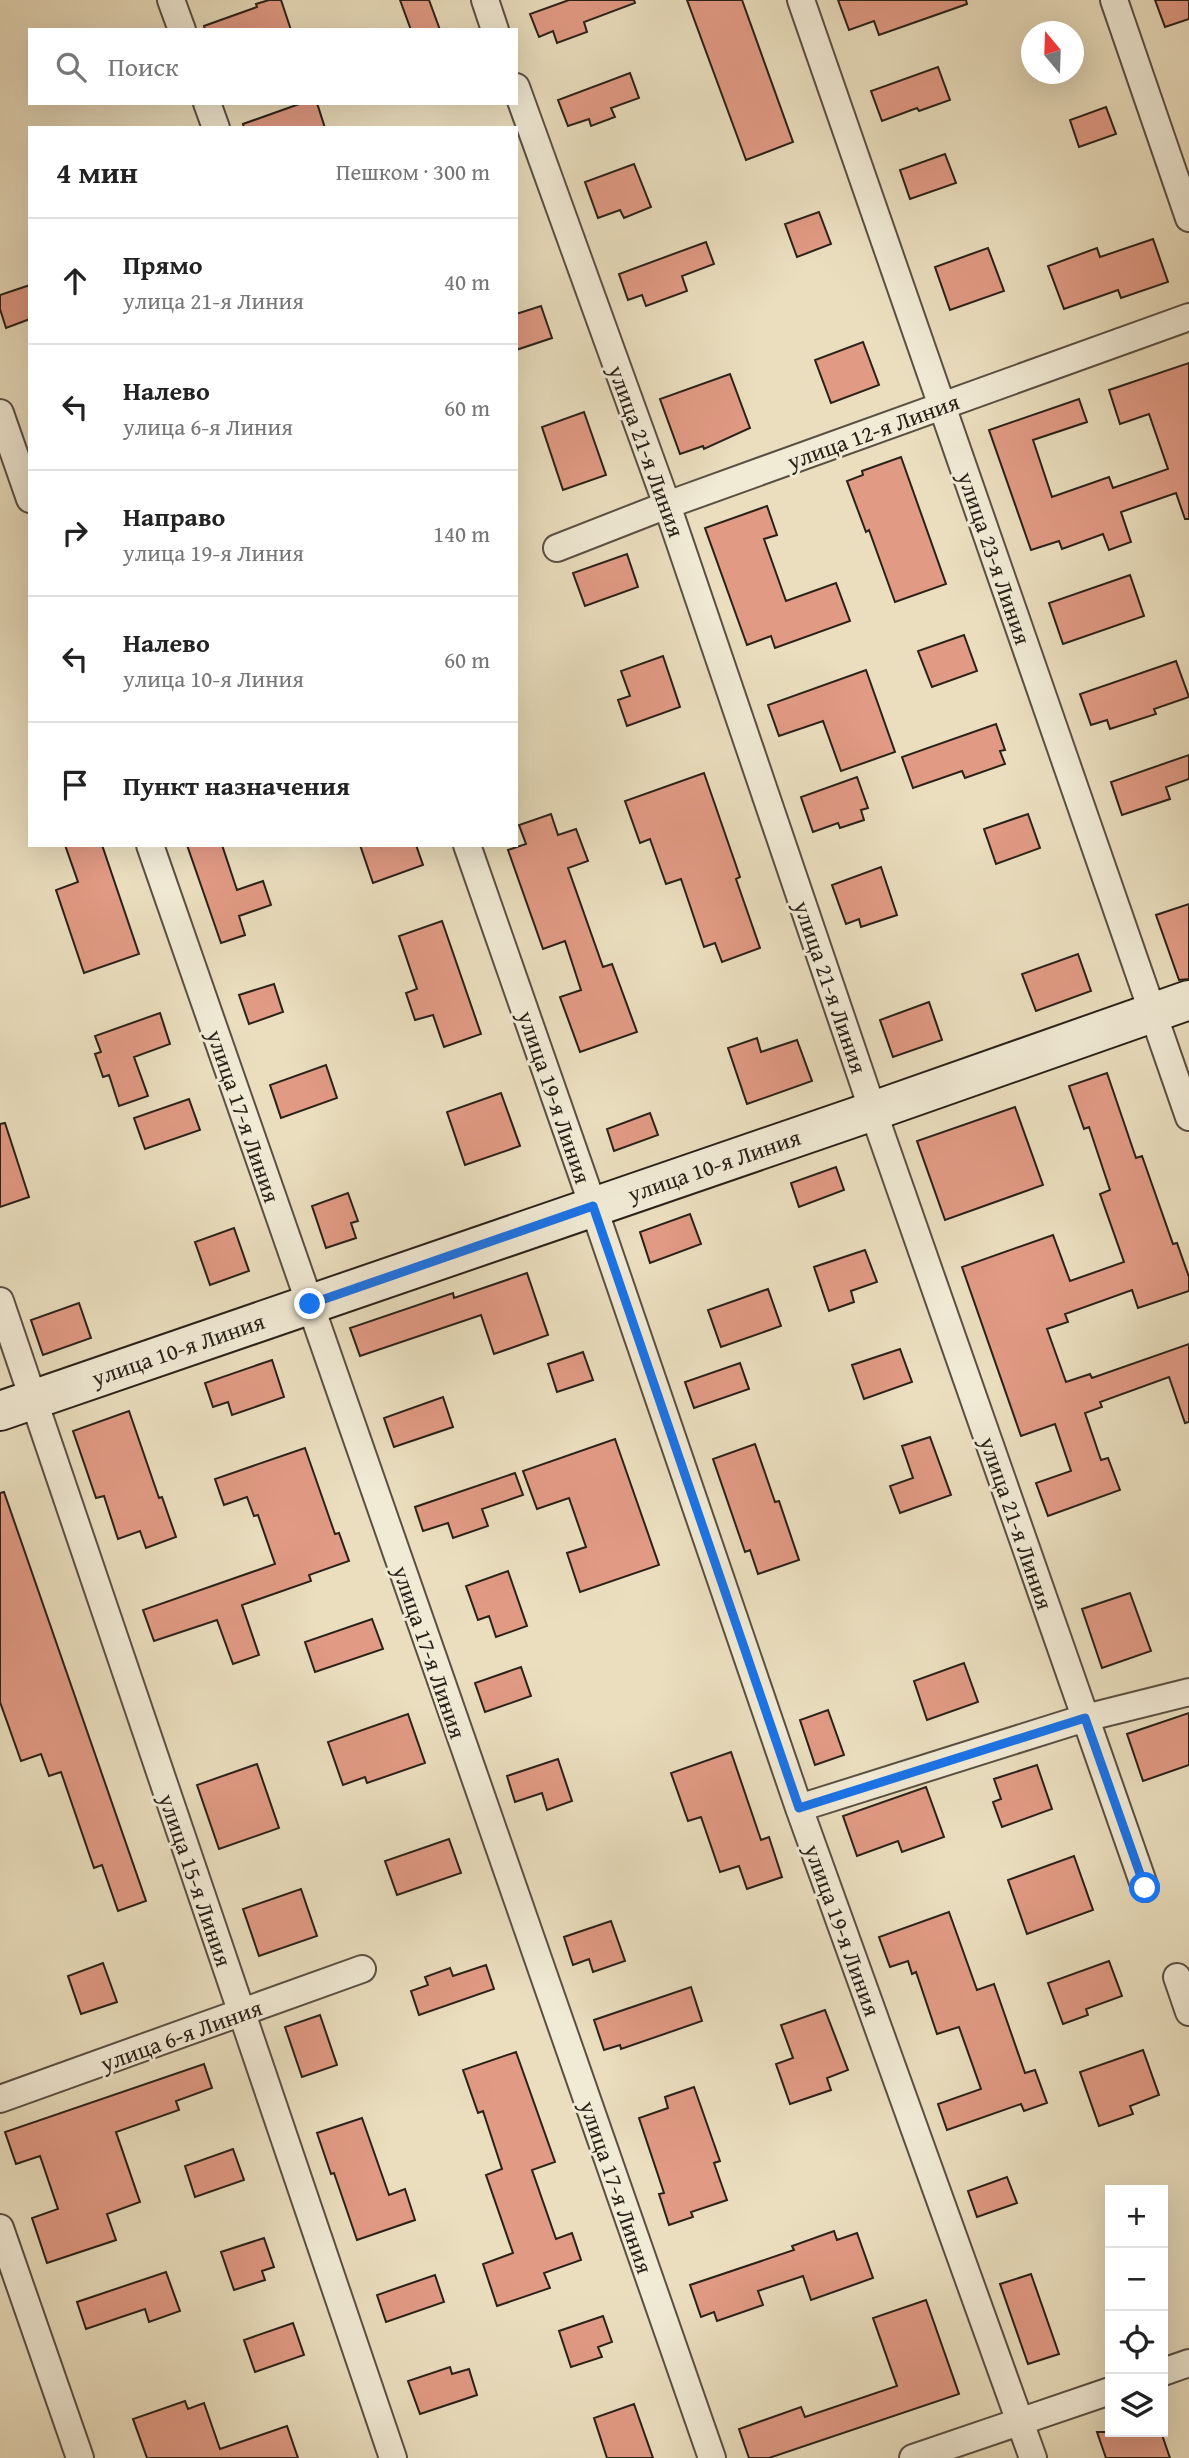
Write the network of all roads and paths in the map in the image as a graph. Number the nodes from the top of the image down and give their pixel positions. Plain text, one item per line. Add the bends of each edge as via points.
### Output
1 (172, 0) edge
2 (485, 0) edge
3 (801, 0) edge
4 (1114, 0) edge
5 (181, 28) edge
6 (494, 28) edge
7 (518, 94) edge
8 (208, 105) edge
9 (215, 126) edge
10 (1189, 218) edge
11 (1189, 317) edge
12 (943, 406) junction
13 (0, 413) edge
14 (28, 493) edge
15 (667, 505) junction
16 (557, 548) dead end
17 (150, 847) edge
18 (468, 847) edge
19 (1189, 1000) edge
20 (1153, 1013) junction
21 (873, 1111) junction
22 (1189, 1117) edge
23 (593, 1206) junction
24 (0, 1301) edge
25 (310, 1304) junction
26 (17, 1405) edge
27 (1189, 1692) edge
28 (1085, 1718) junction
29 (799, 1808) junction
30 (1145, 1888) dead end
31 (362, 1969) dead end
32 (1177, 1977) dead end
33 (1189, 2012) edge
34 (241, 2014) junction
35 (0, 2099) edge
36 (0, 2228) edge
37 (1189, 2363) edge
38 (1168, 2370) edge
39 (1105, 2393) edge
40 (1020, 2422) junction
41 (80, 2458) edge
42 (393, 2458) edge
43 (712, 2458) edge
44 (913, 2458) edge
45 (1033, 2458) edge

1 - 5 street
2 - 6 street
3 - 12 street, улица 23-я Линия
4 - 10 street
7 - 15 street, улица 21-я Линия
8 - 9 street
11 - 12 street, улица 12-я Линия
12 - 15 street, улица 12-я Линия
12 - 20 street, улица 23-я Линия
13 - 14 street
15 - 16 street, улица 12-я Линия
15 - 21 street, улица 21-я Линия
17 - 25 street, улица 17-я Линия
18 - 23 street, улица 19-я Линия
19 - 20 street, улица 10-я Линия
20 - 21 street, улица 10-я Линия
20 - 22 street, улица 23-я Линия
21 - 23 street, улица 10-я Линия
21 - 28 street, улица 21-я Линия
23 - 25 street, улица 10-я Линия
23 - 29 street, улица 19-я Линия
24 - 26 street, улица 15-я Линия
25 - 26 street, улица 10-я Линия
25 - 43 street, улица 17-я Линия
26 - 34 street, улица 15-я Линия
27 - 28 street
28 - 29 street
28 - 30 street, улица 21-я Линия
29 - 40 street, улица 19-я Линия
31 - 34 street, улица 6-я Линия
32 - 33 street
34 - 35 street, улица 6-я Линия
34 - 42 street, улица 15-я Линия
36 - 41 street
37 - 38 street
39 - 40 street
40 - 44 street
40 - 45 street, улица 19-я Линия

